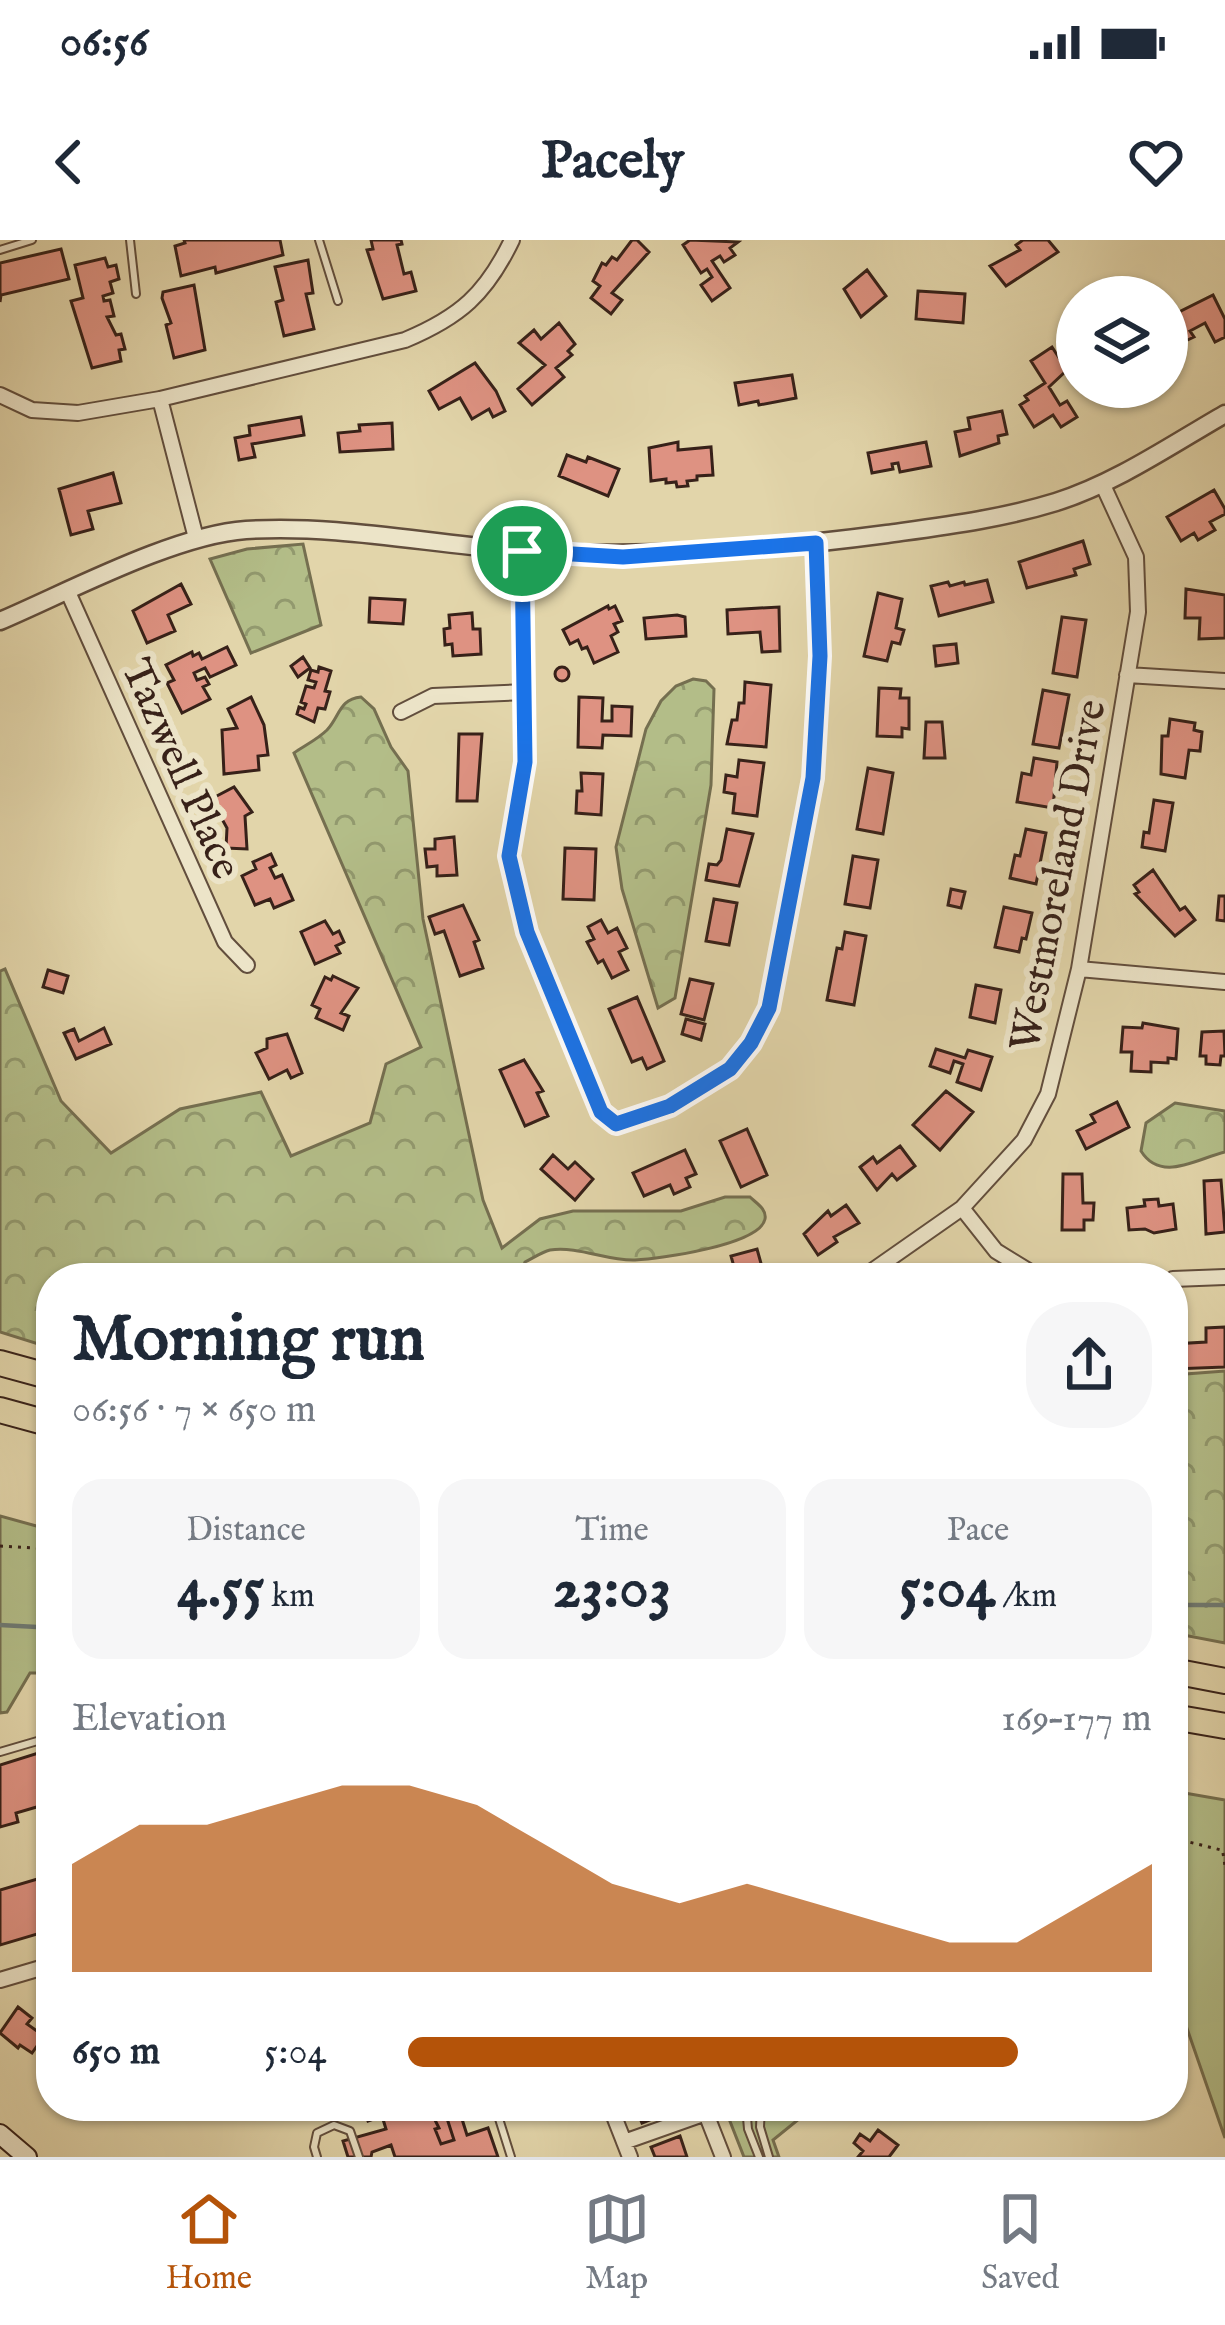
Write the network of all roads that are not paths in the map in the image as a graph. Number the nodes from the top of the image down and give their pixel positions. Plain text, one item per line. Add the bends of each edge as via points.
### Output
1 (32, 240) edge
2 (130, 240) edge
3 (319, 240) edge
4 (512, 240) edge
5 (0, 250) edge
6 (136, 294) dead end
7 (338, 301) dead end
8 (0, 395) edge
9 (160, 399) junction
10 (1225, 414) edge
11 (1102, 483) junction
12 (196, 538) junction
13 (816, 543) junction
14 (522, 551) junction
15 (68, 592) junction
16 (0, 621) edge
17 (1127, 675) junction
18 (1225, 681) edge
19 (526, 692) junction
20 (401, 712) dead end
21 (247, 965) dead end
22 (1079, 969) junction
23 (1225, 982) edge
24 (962, 1208) junction
25 (882, 1263) edge
26 (1016, 1263) edge
27 (1225, 1277) edge
28 (1188, 1279) edge
29 (0, 1363) edge
30 (36, 1373) edge
31 (0, 1411) edge
32 (36, 1420) edge
33 (1188, 1674) edge
34 (1225, 1681) edge
35 (1188, 1720) edge
36 (1225, 1726) edge
37 (36, 1741) edge
38 (0, 1752) edge
39 (36, 1969) edge
40 (0, 1980) edge
41 (500, 2121) edge
42 (616, 2121) edge
43 (681, 2121) edge
44 (709, 2121) edge
45 (747, 2121) edge
46 (760, 2121) edge
47 (0, 2134) edge
48 (627, 2149) edge
49 (27, 2157) edge
50 (317, 2157) edge
51 (359, 2157) edge
52 (511, 2157) edge
53 (723, 2157) edge
54 (759, 2157) edge
55 (769, 2157) edge

1 - 5 lane
2 - 6 lane
3 - 7 lane
4 - 9 street via 496,275 442,325
8 - 9 street via 32,410 78,413
9 - 12 street
10 - 11 street
11 - 13 street via 973,522
11 - 17 street, Westmoreland Drive via 1138,570
12 - 14 street via 244,530 353,532
12 - 15 street
13 - 14 street via 623,557
13 - 19 street via 813,778 769,1008 730,1069 670,1106 616,1124 601,1112 515,891 509,856 525,762
14 - 19 street
15 - 16 street
15 - 21 street, Tazwell Place via 225,942
17 - 18 street
17 - 22 street, Westmoreland Drive
19 - 20 street via 433,696
22 - 23 street
22 - 24 street, Westmoreland Drive via 1048,1094 1024,1140
24 - 25 street, Westmoreland Drive
24 - 26 street
27 - 28 street
29 - 30 highway
31 - 32 highway
33 - 34 highway
35 - 36 highway
37 - 38 lane
39 - 40 street
41 - 52 lane
42 - 48 street
43 - 48 street
44 - 53 street
45 - 54 lane
46 - 55 lane
47 - 49 main road
50 - 51 lane via 317,2133 334,2125 350,2131

